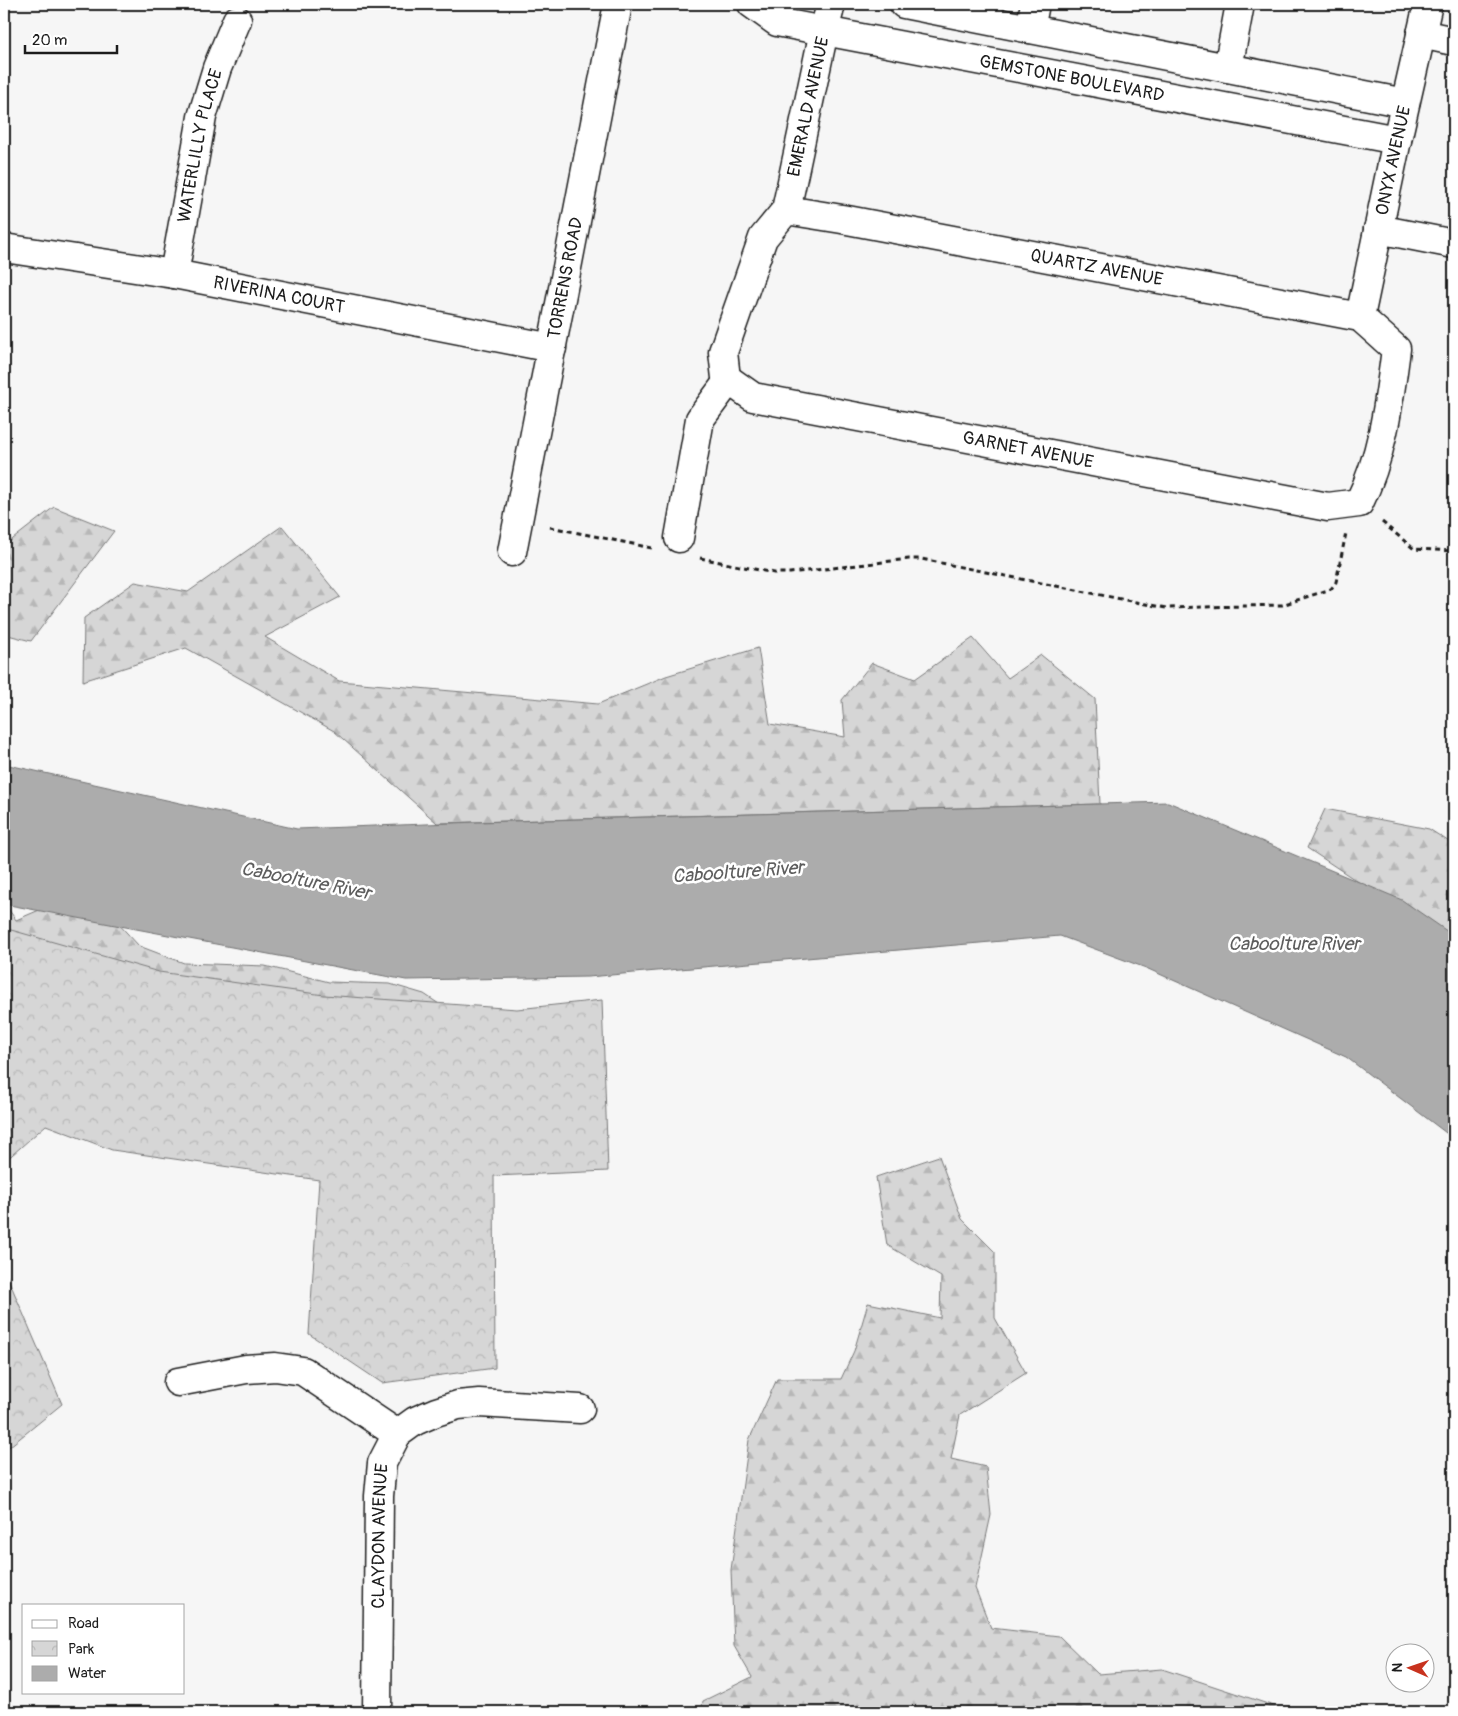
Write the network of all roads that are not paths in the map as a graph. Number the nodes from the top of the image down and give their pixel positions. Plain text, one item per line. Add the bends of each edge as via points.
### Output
1 (618, 4) edge
2 (752, 4) edge
3 (831, 4) edge
4 (904, 4) edge
5 (1240, 4) edge
6 (1428, 4) edge
7 (1033, 16) edge
8 (237, 20) dead end
9 (824, 31) junction
10 (1421, 34) junction
11 (1454, 41) edge
12 (1228, 68) junction
13 (1405, 103) junction
14 (1397, 140) junction
15 (786, 210) junction
16 (1378, 229) junction
17 (1454, 244) edge
18 (4, 248) edge
19 (174, 274) junction
20 (1360, 316) junction
21 (552, 348) junction
22 (730, 380) junction
23 (677, 548) road end
24 (512, 552) dead end
25 (178, 1382) dead end
26 (580, 1409) dead end
27 (397, 1434) junction
28 (377, 1712) edge

1 - 21 street, TORRENS ROAD
2 - 9 street, GEMSTONE BOULEVARD via 777,22
3 - 9 street, EMERALD AVENUE
4 - 7 street
5 - 12 street
6 - 10 street, ONYX AVENUE
7 - 12 street
8 - 19 street, WATERLILLY PLACE via 202,116
9 - 14 street, GEMSTONE BOULEVARD
9 - 15 street, EMERALD AVENUE
10 - 11 street
10 - 13 street, ONYX AVENUE
12 - 13 street
13 - 14 street, ONYX AVENUE
14 - 16 street, ONYX AVENUE
15 - 20 street, QUARTZ AVENUE
15 - 22 street via 763,238 723,352 726,378
16 - 17 street
16 - 20 street, ONYX AVENUE
18 - 19 street, RIVERINA COURT
19 - 21 street, RIVERINA COURT
20 - 22 street, GARNET AVENUE via 1396,349 1384,432 1368,484 1358,502 1328,507 753,397
21 - 24 street, TORRENS ROAD
22 - 23 street via 700,419
25 - 27 street via 246,1369 275,1367 302,1371
26 - 27 street, CLAYDON AVENUE via 458,1404 415,1421
27 - 28 street, CLAYDON AVENUE via 382,1464 379,1496

